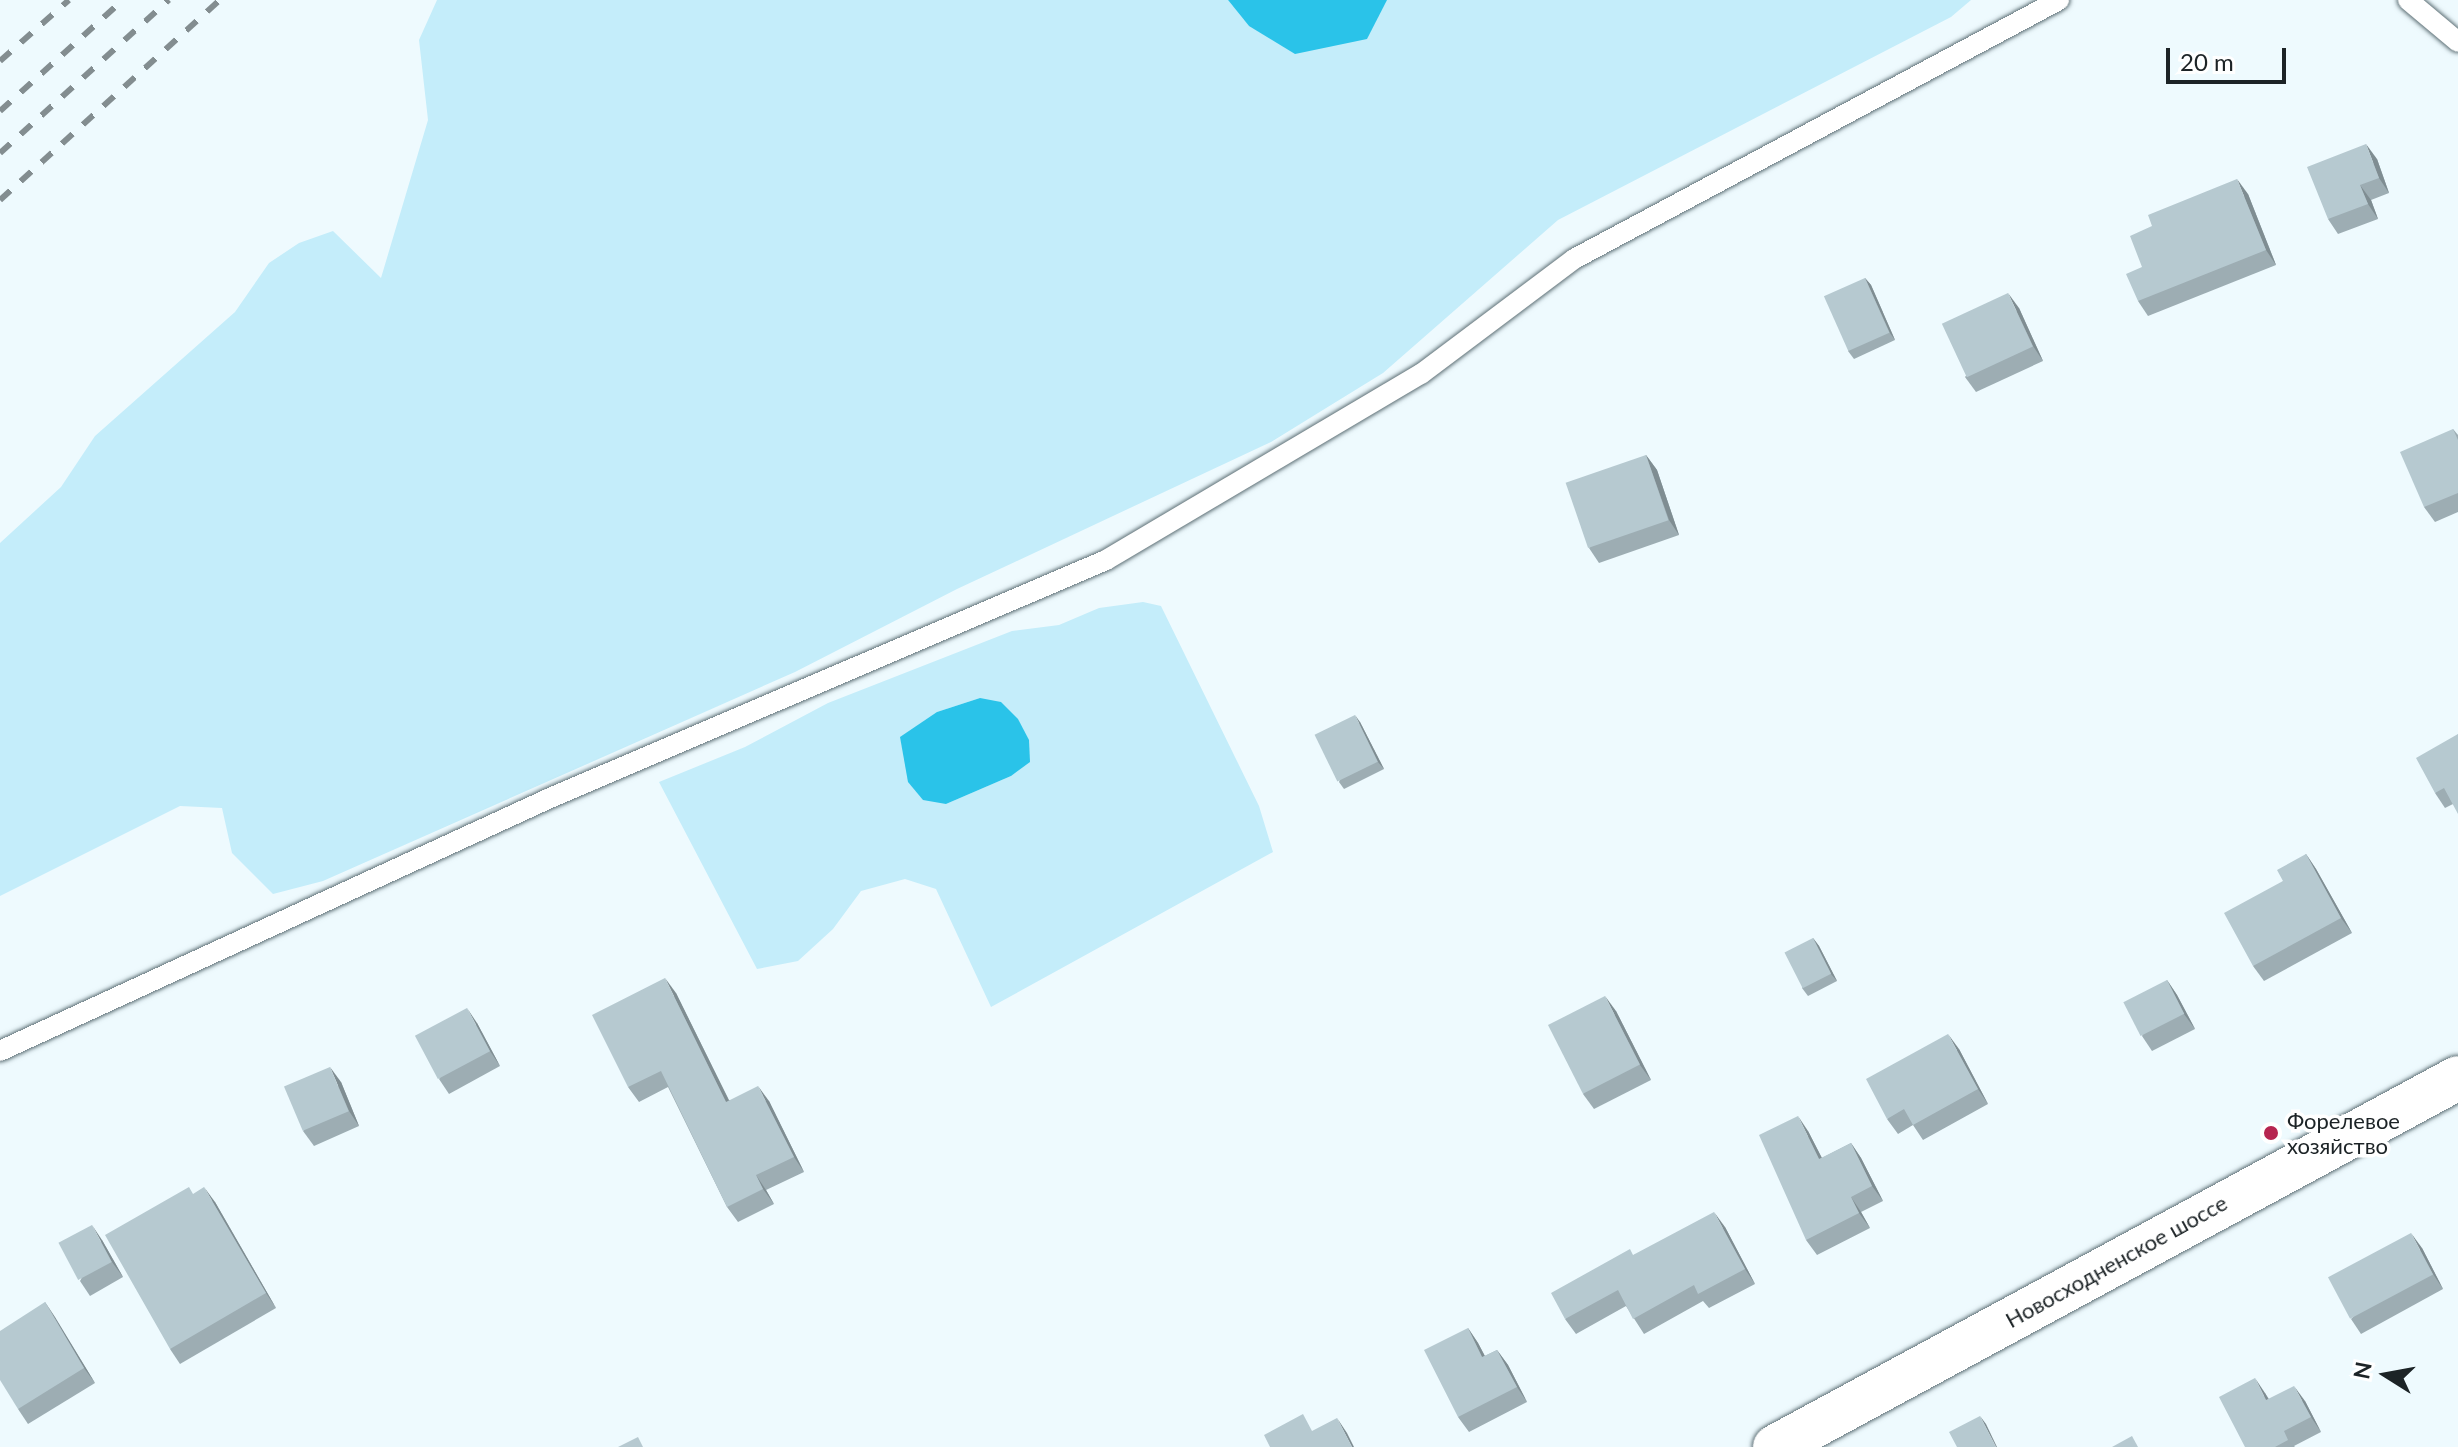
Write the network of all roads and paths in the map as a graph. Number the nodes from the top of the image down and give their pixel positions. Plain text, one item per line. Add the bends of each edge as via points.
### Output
1 (2059, 0) edge
2 (2408, 0) edge
3 (2458, 42) edge
4 (0, 1051) edge
5 (2458, 1078) edge
6 (1775, 1447) edge

1 - 4 lane via 1574,259 1421,374 1106,560 550,798
2 - 3 lane
5 - 6 main road, Новосходненское шоссе

